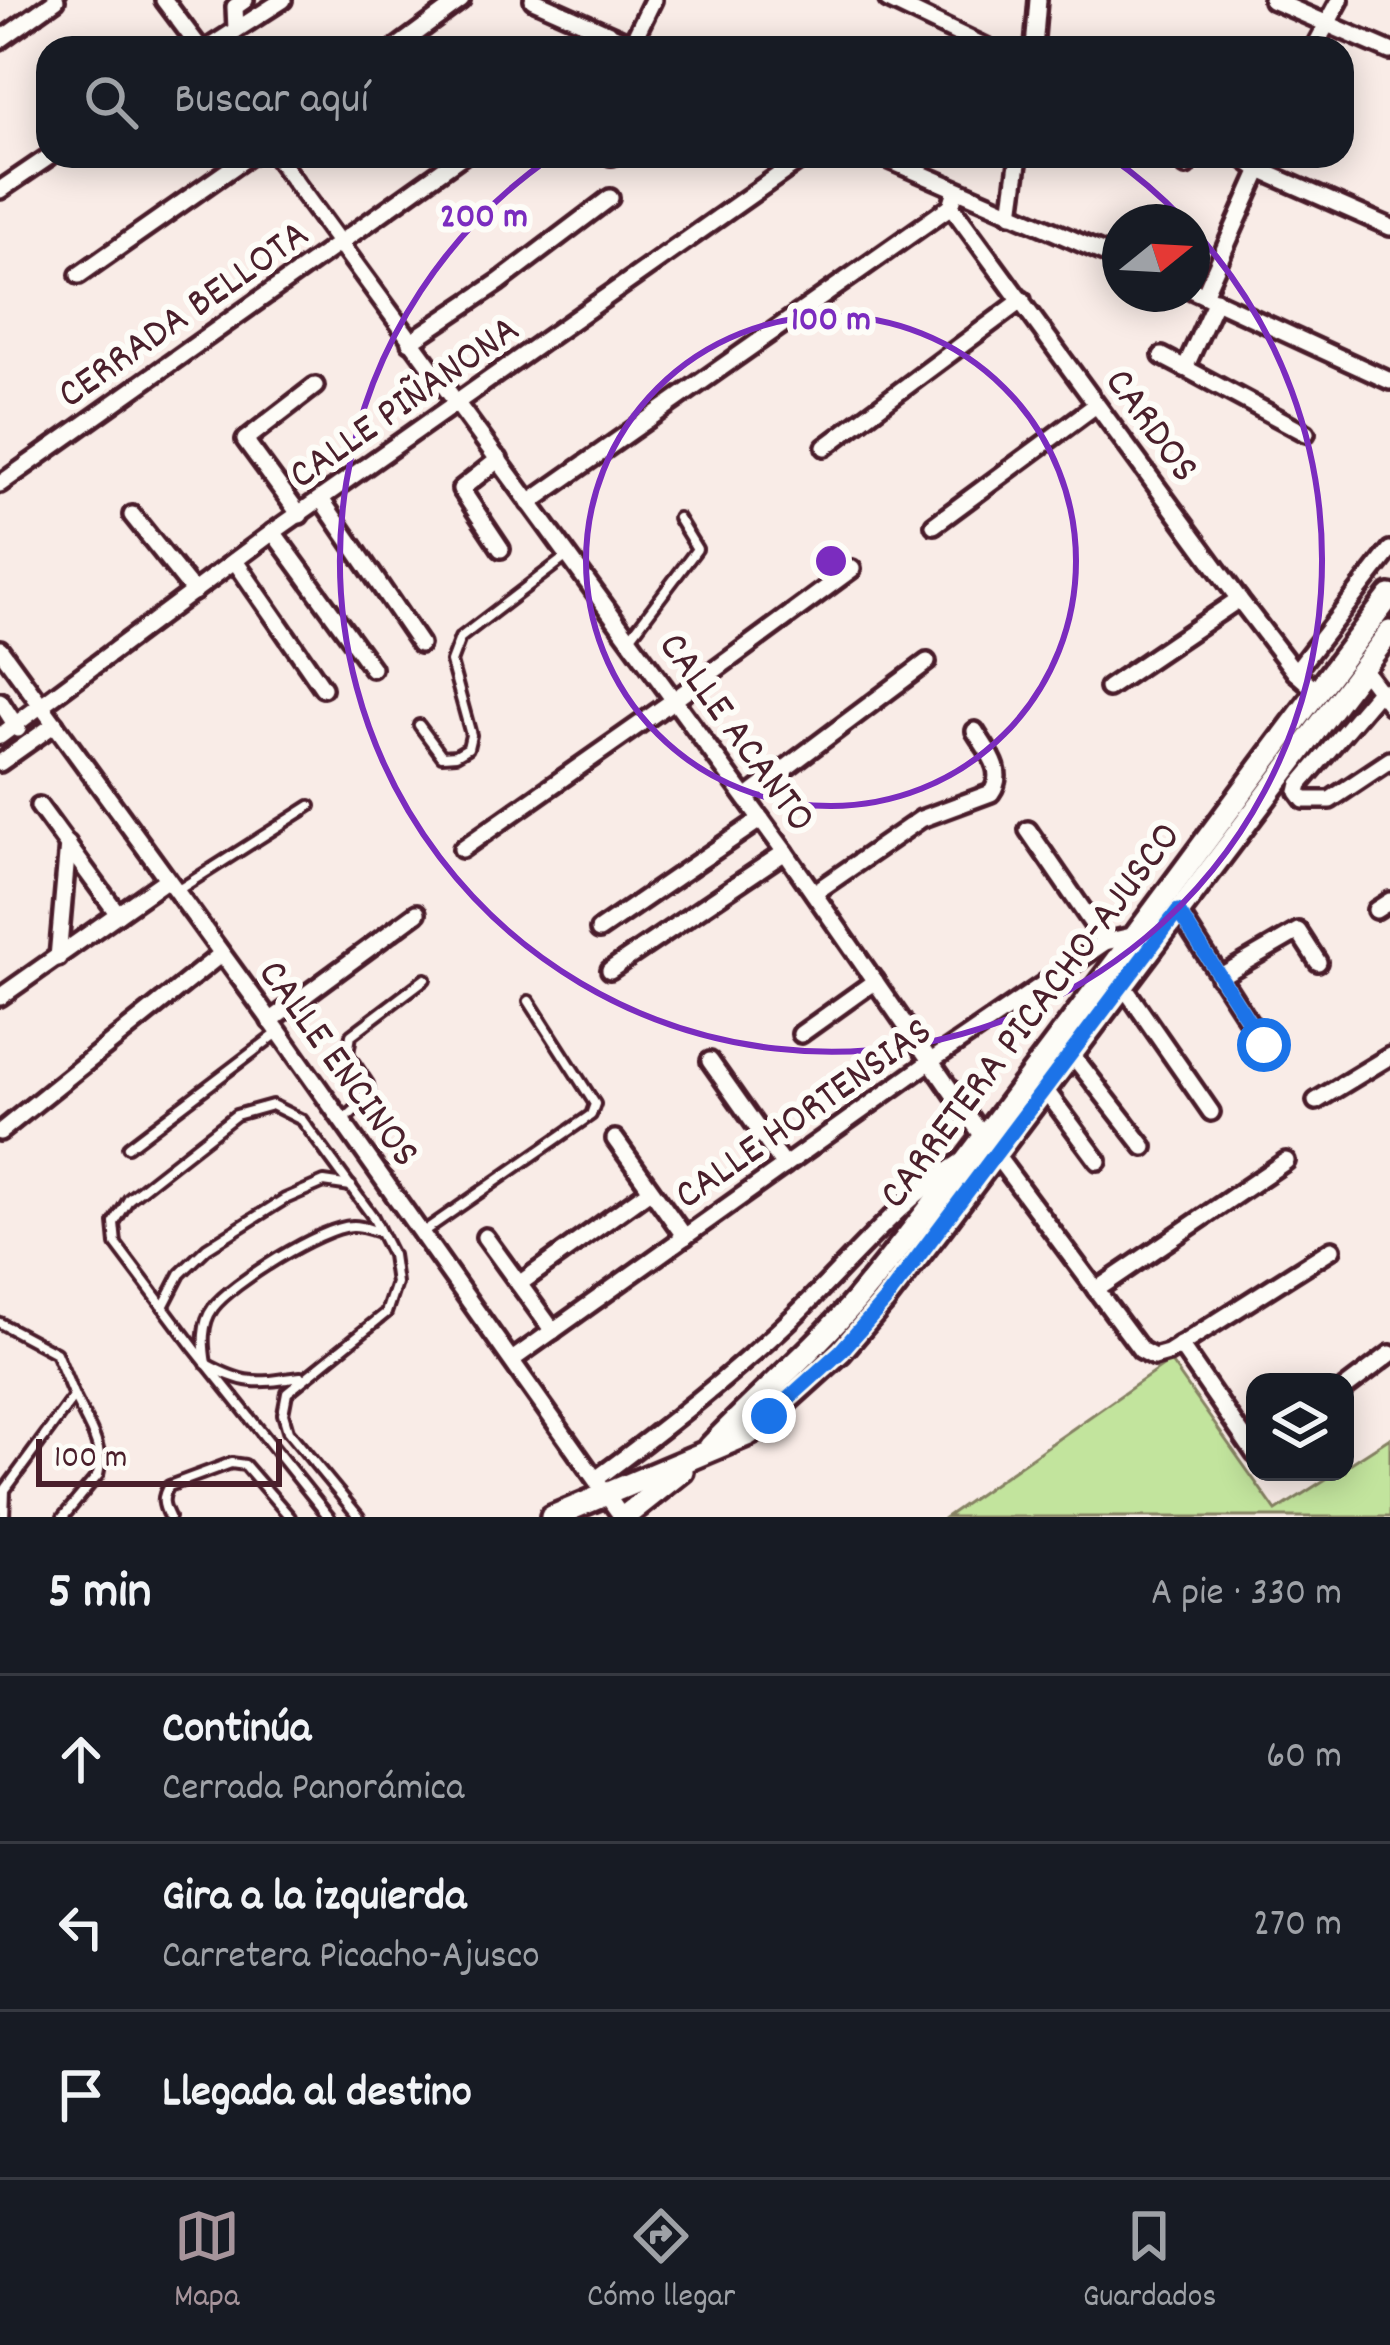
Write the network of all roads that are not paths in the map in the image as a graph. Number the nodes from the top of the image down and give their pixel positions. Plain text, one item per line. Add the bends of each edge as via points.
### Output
1 (56, 0) edge
2 (164, 0) edge
3 (244, 0) edge
4 (283, 0) edge
5 (461, 0) edge
6 (533, 0) edge
7 (653, 0) edge
8 (888, 0) edge
9 (1038, 0) edge
10 (1272, 0) edge
11 (1340, 0) edge
12 (1328, 24) junction
13 (236, 30) junction
14 (194, 36) edge
15 (225, 36) edge
16 (412, 36) edge
17 (608, 36) edge
18 (632, 36) edge
19 (963, 36) edge
20 (1035, 36) edge
21 (1321, 36) edge
22 (0, 40) edge
23 (1390, 51) edge
24 (36, 166) edge
25 (232, 168) edge
26 (285, 168) edge
27 (445, 168) edge
28 (789, 168) edge
29 (901, 168) edge
30 (1017, 168) edge
31 (1261, 168) edge
32 (1273, 168) edge
33 (0, 190) edge
34 (610, 198) dead end
35 (954, 198) junction
36 (1011, 214) junction
37 (1390, 226) edge
38 (339, 242) junction
39 (1102, 252) edge
40 (79, 275) dead end
41 (1210, 282) edge
42 (1210, 298) edge
43 (1022, 300) junction
44 (1200, 312) edge
45 (410, 342) junction
46 (1162, 356) dead end
47 (1185, 368) junction
48 (1390, 381) edge
49 (314, 386) dead end
50 (457, 405) junction
51 (1096, 405) junction
52 (1306, 433) dead end
53 (825, 447) dead end
54 (499, 459) junction
55 (0, 484) edge
56 (321, 500) junction
57 (529, 502) junction
58 (300, 514) junction
59 (132, 515) dead end
60 (678, 518) dead end
61 (934, 525) dead end
62 (274, 532) junction
63 (501, 548) dead end
64 (1390, 550) edge
65 (568, 555) junction
66 (235, 561) junction
67 (852, 569) dead end
68 (194, 592) junction
69 (1390, 596) edge
70 (1239, 599) junction
71 (1390, 632) edge
72 (629, 639) junction
73 (420, 644) dead end
74 (0, 649) edge
75 (927, 662) dead end
76 (372, 668) dead end
77 (1362, 668) junction
78 (1294, 672) junction
79 (323, 688) dead end
80 (1108, 688) dead end
81 (1381, 690) junction
82 (1316, 691) junction
83 (674, 700) junction
84 (0, 701) edge
85 (1390, 705) edge
86 (38, 708) junction
87 (15, 724) junction
88 (55, 724) junction
89 (419, 724) dead end
90 (975, 731) dead end
91 (0, 736) edge
92 (28, 744) junction
93 (1390, 760) edge
94 (0, 763) edge
95 (746, 799) junction
96 (39, 806) dead end
97 (310, 806) dead end
98 (761, 819) junction
99 (1028, 830) dead end
100 (68, 844) junction
101 (462, 850) dead end
102 (785, 852) junction
103 (164, 887) junction
104 (814, 893) junction
105 (1178, 911) junction
106 (417, 913) dead end
107 (118, 914) junction
108 (599, 930) dead end
109 (1139, 934) junction
110 (1105, 942) junction
111 (220, 955) junction
112 (58, 958) junction
113 (1318, 962) dead end
114 (610, 970) dead end
115 (1219, 977) junction
116 (425, 979) dead end
117 (875, 981) junction
118 (1123, 984) junction
119 (0, 997) edge
120 (529, 1001) dead end
121 (275, 1027) junction
122 (802, 1034) dead end
123 (1264, 1045) dead end
124 (1070, 1053) junction
125 (1390, 1055) edge
126 (710, 1060) dead end
127 (931, 1061) junction
128 (1044, 1088) junction
129 (1316, 1101) dead end
130 (1211, 1112) dead end
131 (342, 1121) junction
132 (0, 1132) edge
133 (615, 1139) dead end
134 (990, 1146) junction
135 (128, 1147) dead end
136 (1144, 1147) dead end
137 (969, 1156) junction
138 (1098, 1161) dead end
139 (1286, 1161) dead end
140 (784, 1166) junction
141 (352, 1186) junction
142 (650, 1190) junction
143 (381, 1232) junction
144 (422, 1233) junction
145 (484, 1237) dead end
146 (685, 1237) junction
147 (1332, 1249) dead end
148 (519, 1284) junction
149 (1096, 1290) junction
150 (163, 1307) junction
151 (0, 1323) edge
152 (553, 1331) junction
153 (1180, 1345) junction
154 (1390, 1354) edge
155 (512, 1360) junction
156 (206, 1364) junction
157 (306, 1376) junction
158 (1354, 1381) edge
159 (74, 1396) junction
160 (1246, 1442) edge
161 (701, 1456) junction
162 (601, 1486) junction
163 (4, 1517) edge
164 (62, 1517) edge
165 (169, 1517) edge
166 (290, 1517) edge
167 (329, 1517) edge
168 (359, 1517) edge
169 (552, 1517) edge
170 (623, 1517) edge

1 - 22 street
2 - 14 street
3 - 13 street via 235,7
4 - 13 street
5 - 16 street
6 - 17 street
7 - 18 street
8 - 19 street
9 - 20 street
10 - 12 street
11 - 12 street
12 - 21 street
12 - 23 street
13 - 15 street
24 - 33 street
25 - 40 street
26 - 38 street, CALLE ACANTO
27 - 38 street, CERRADA BELLOTA
28 - 50 street, CALLE PIÑANONA
29 - 35 street
30 - 36 street
31 - 41 street
32 - 37 street
34 - 45 street
35 - 36 street
35 - 43 street, CARDOS
35 - 57 street
36 - 39 street
38 - 45 street, CALLE ACANTO
38 - 55 street, CERRADA BELLOTA
42 - 48 street
43 - 51 street, CARDOS
43 - 53 street
44 - 47 street
45 - 50 street, CALLE ACANTO
46 - 47 street
47 - 52 street
49 - 58 street via 245,440
50 - 54 street, CALLE ACANTO
50 - 56 street, CALLE PIÑANONA
51 - 61 street
51 - 70 street, CARDOS
54 - 57 street, CALLE ACANTO
54 - 63 street via 461,489
56 - 58 street, CALLE PIÑANONA
56 - 73 street
57 - 65 street, CALLE ACANTO
58 - 62 street, CALLE PIÑANONA
59 - 68 street
60 - 72 lane via 697,549
62 - 66 street, CALLE PIÑANONA
62 - 76 street
64 - 78 street
65 - 72 street, CALLE ACANTO
65 - 89 lane via 460,638 451,662 468,748 442,756
66 - 68 street, CALLE PIÑANONA
66 - 79 street
67 - 83 street
68 - 86 street, CALLE PIÑANONA
69 - 82 main road, CARRETERA PICACHO-AJUSCO
70 - 78 street, CARDOS
70 - 80 street
71 - 77 main road, CARRETERA PICACHO-AJUSCO
72 - 83 street, CALLE ACANTO
74 - 86 street, CALLE ENCINOS
75 - 95 street
77 - 81 street
77 - 105 main road, CARRETERA PICACHO-AJUSCO
78 - 82 street, CARDOS
81 - 85 street
81 - 93 street via 1298,792 1304,800 1330,800
82 - 109 main road, CARRETERA PICACHO-AJUSCO
83 - 95 street, CALLE ACANTO
83 - 101 street
84 - 87 street
86 - 87 street, CALLE PIÑANONA
86 - 88 street, CALLE ENCINOS
87 - 91 street, CALLE PIÑANONA
87 - 92 street
88 - 92 street
88 - 103 street, CALLE ENCINOS
90 - 104 street via 997,767 991,793 921,819
92 - 94 street
95 - 98 street, CALLE ACANTO
96 - 100 street
97 - 103 lane
98 - 102 street, CALLE ACANTO
98 - 108 street
99 - 110 street
100 - 107 street
100 - 112 street
102 - 104 street, CALLE ACANTO
102 - 114 street
103 - 107 street
103 - 111 street, CALLE ENCINOS
104 - 117 street, CALLE ACANTO
105 - 115 street
105 - 118 main road, CARRETERA PICACHO-AJUSCO
106 - 121 street
107 - 112 street
109 - 110 street, CALLE HORTENSIAS
109 - 134 main road, CARRETERA PICACHO-AJUSCO
110 - 127 street, CALLE HORTENSIAS
111 - 121 street, CALLE ENCINOS
111 - 132 street
112 - 119 street
113 - 115 street via 1298,931
115 - 123 street
116 - 131 lane via 351,1036 348,1054 370,1096
117 - 122 street
117 - 127 street, CALLE ACANTO
118 - 124 main road, CARRETERA PICACHO-AJUSCO
118 - 130 street
120 - 144 lane via 594,1110
121 - 131 street, CALLE ENCINOS
121 - 135 lane
124 - 128 main road, CARRETERA PICACHO-AJUSCO
124 - 136 street
125 - 129 street
126 - 140 street
127 - 134 street, CALLE ACANTO
127 - 140 street, CALLE HORTENSIAS
128 - 134 main road, CARRETERA PICACHO-AJUSCO
128 - 138 street
131 - 144 street, CALLE ENCINOS
133 - 142 street
134 - 137 main road, CARRETERA PICACHO-AJUSCO
134 - 149 street, CALLE ACANTO
134 - 161 main road, CARRETERA PICACHO-AJUSCO via 841,1351 749,1434
137 - 161 main road, CARRETERA PICACHO-AJUSCO via 854,1302
137 - 162 street via 929,1182 790,1320
139 - 149 street
140 - 146 street, CALLE HORTENSIAS
141 - 143 lane
141 - 150 lane via 324,1182 207,1248 179,1274
141 - 150 lane via 302,1120 272,1106 236,1115 129,1199 115,1222 116,1244
142 - 146 street
142 - 148 street
143 - 156 lane via 354,1225 321,1233 247,1279 212,1309 202,1341
143 - 157 lane via 396,1283 386,1313
144 - 155 street, CALLE ENCINOS
145 - 148 street
146 - 152 street, CALLE HORTENSIAS
147 - 153 street
148 - 152 street
149 - 153 street, CALLE ACANTO via 1141,1350 1154,1357
150 - 156 lane
151 - 159 lane via 56,1353
152 - 155 street, CALLE HORTENSIAS
153 - 160 street
154 - 158 street
155 - 162 street, CALLE ENCINOS
156 - 157 lane via 236,1380
156 - 167 lane
157 - 168 lane via 287,1393 288,1431
159 - 163 lane via 5,1490
159 - 164 lane via 101,1466
161 - 162 main road
161 - 170 main road, CARRETERA PICACHO-AJUSCO
162 - 169 main road
162 - 170 street, CALLE ENCINOS
165 - 166 lane via 169,1486 231,1462 245,1465

